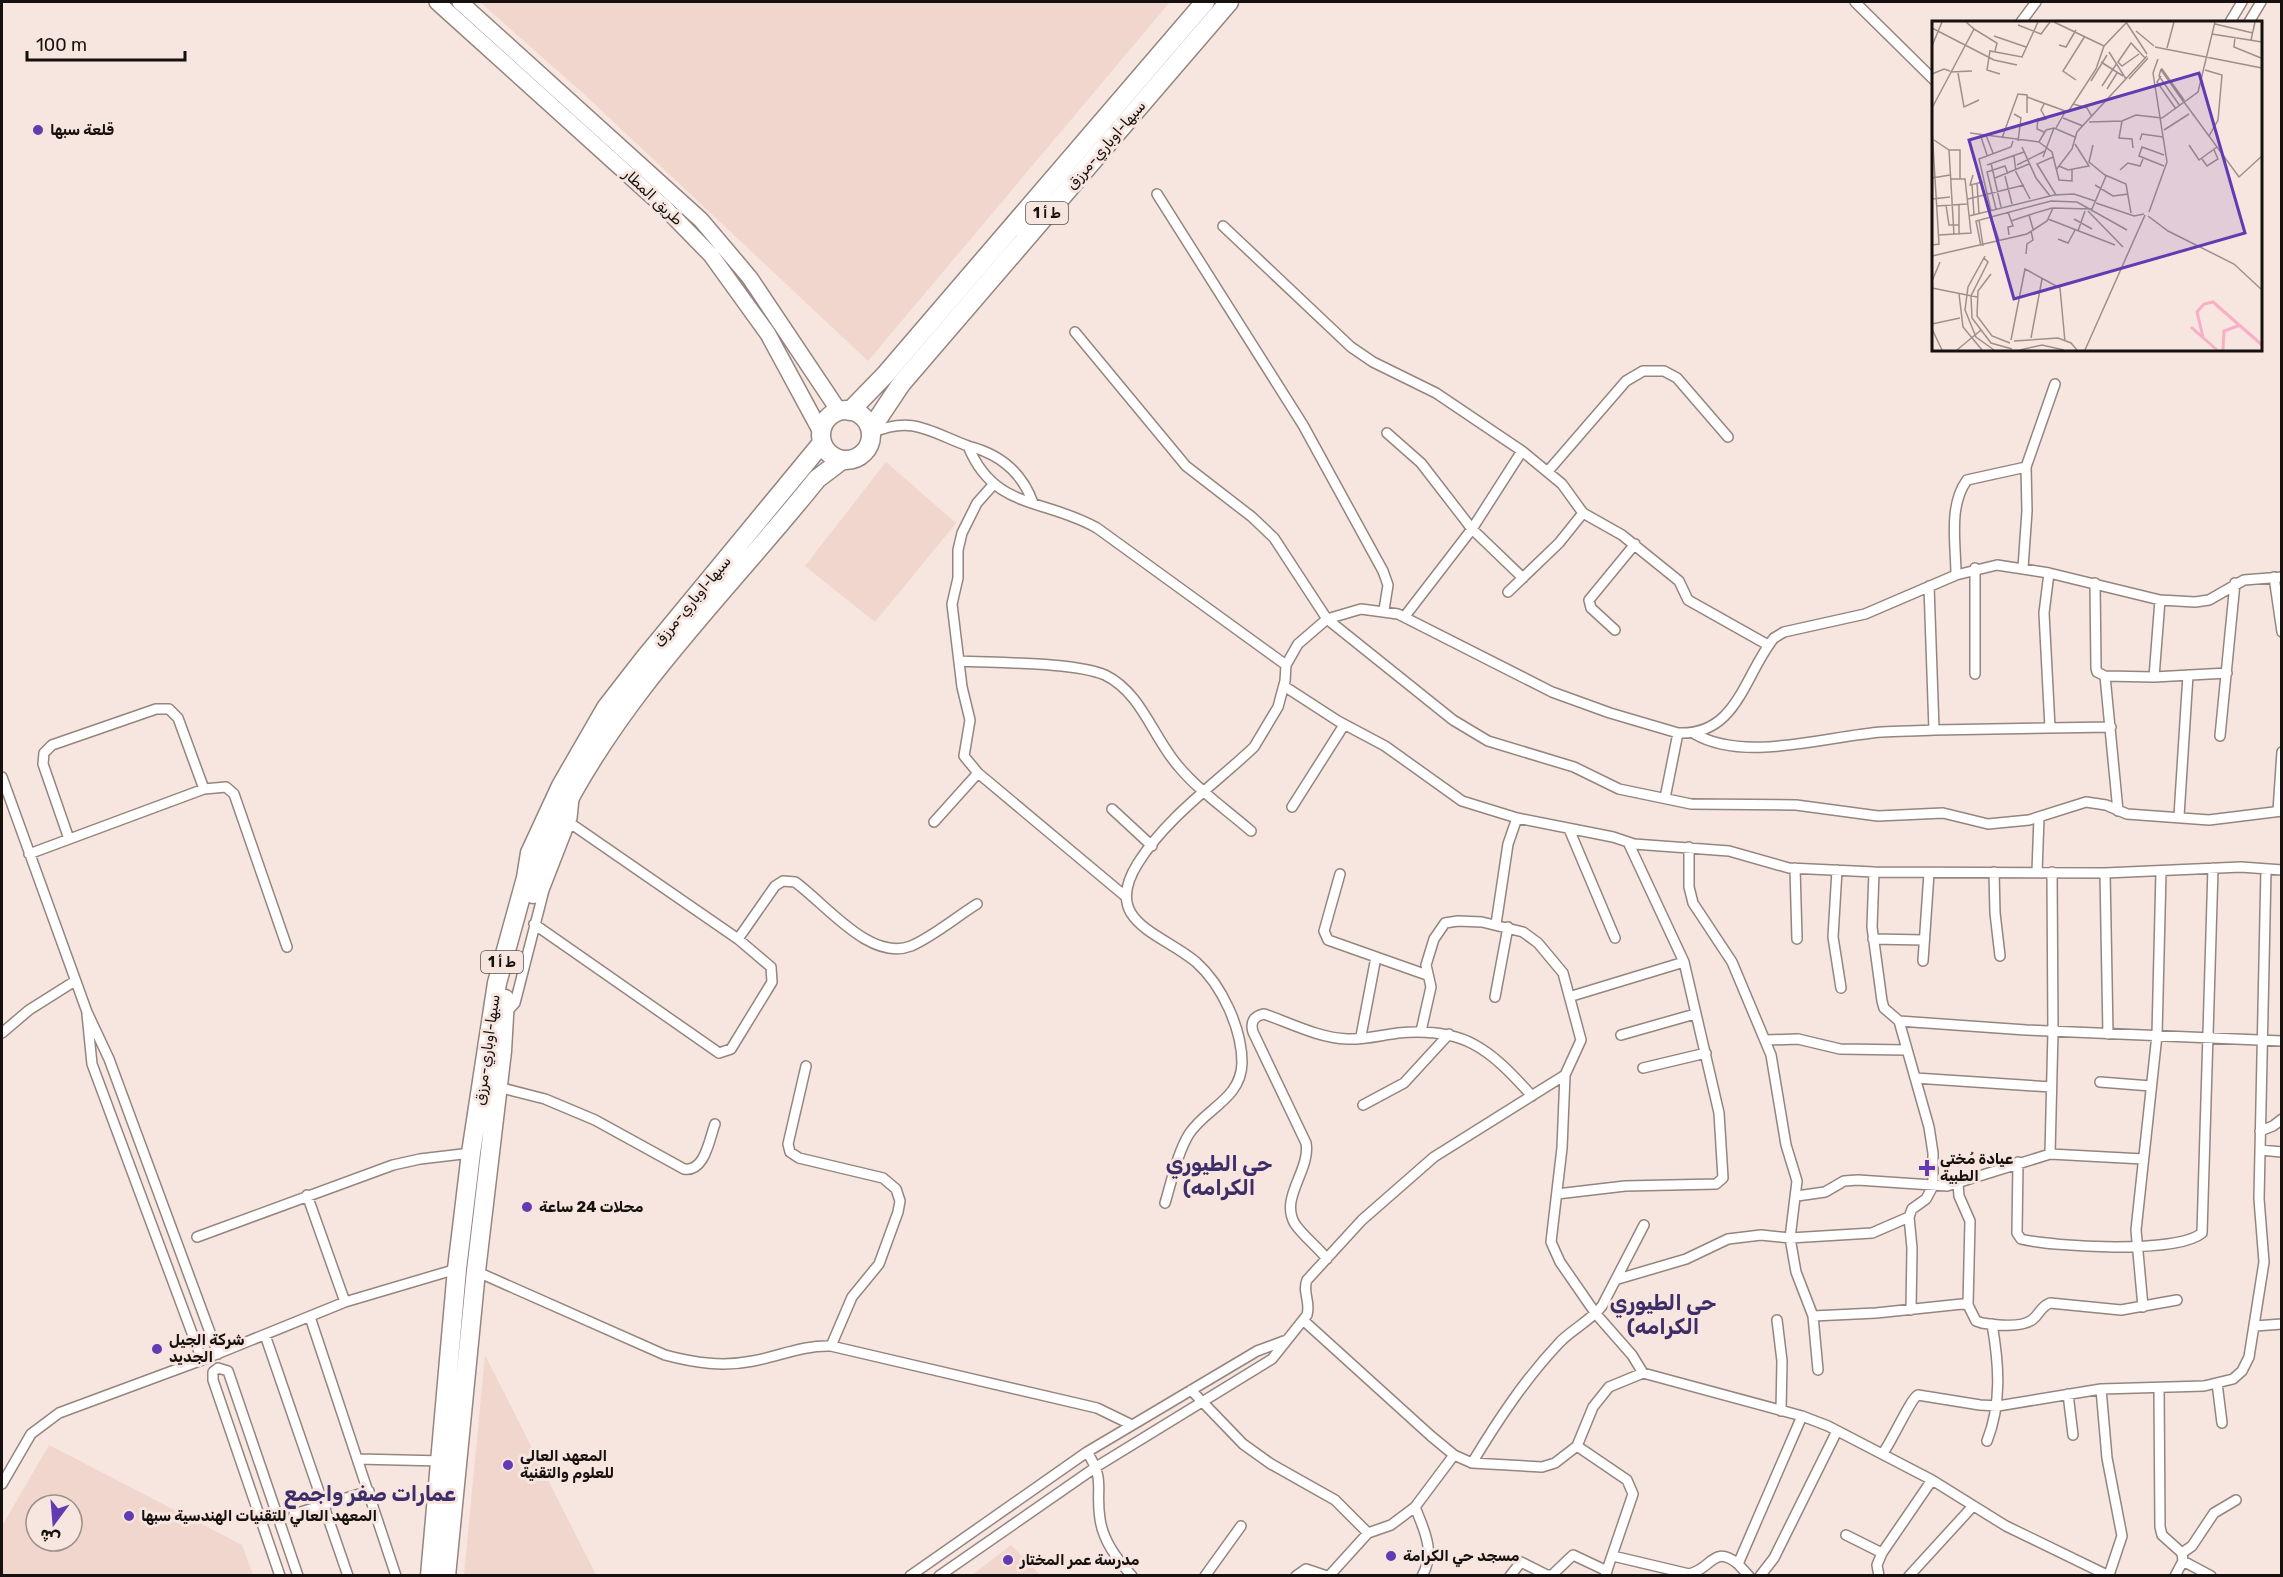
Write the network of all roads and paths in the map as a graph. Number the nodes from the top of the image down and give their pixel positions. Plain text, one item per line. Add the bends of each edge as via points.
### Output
1 (437, 2) edge
2 (460, 2) edge
3 (1205, 2) edge
4 (1229, 2) edge
5 (1855, 2) edge
6 (2036, 2) edge
7 (2242, 2) edge
8 (2260, 2) edge
9 (2022, 21) edge
10 (2231, 21) edge
11 (2250, 21) edge
12 (1932, 77) edge
13 (1157, 194) dead end
14 (1223, 226) dead end
15 (1075, 332) dead end
16 (2055, 384) dead end
17 (845, 411) junction
18 (871, 432) junction
19 (1388, 433) dead end
20 (822, 437) junction
21 (1728, 437) dead end
22 (968, 446) junction
23 (1522, 451) junction
24 (842, 460) junction
25 (2026, 467) junction
26 (1549, 470) junction
27 (993, 484) junction
28 (1033, 503) junction
29 (1583, 513) junction
30 (1472, 528) junction
31 (1635, 544) junction
32 (1975, 568) junction
33 (2023, 568) junction
34 (2049, 573) junction
35 (1956, 574) junction
36 (2278, 577) edge
37 (1523, 578) junction
38 (2095, 583) junction
39 (2235, 583) junction
40 (1929, 586) junction
41 (1508, 592) dead end
42 (2160, 600) junction
43 (1384, 610) junction
44 (1405, 616) junction
45 (1327, 619) junction
46 (1615, 630) dead end
47 (2282, 632) edge
48 (1768, 645) junction
49 (959, 661) junction
50 (1286, 665) junction
51 (2227, 673) junction
52 (1975, 674) dead end
53 (2188, 675) junction
54 (2105, 676) junction
55 (2154, 676) junction
56 (1284, 686) junction
57 (1344, 725) junction
58 (2110, 727) junction
59 (2050, 728) junction
60 (1934, 730) junction
61 (1678, 733) junction
62 (1695, 734) junction
63 (2220, 736) dead end
64 (2282, 752) edge
65 (978, 774) junction
66 (2, 777) edge
67 (204, 789) junction
68 (1206, 792) junction
69 (573, 794) junction
70 (1665, 798) junction
71 (1292, 807) dead end
72 (1112, 809) dead end
73 (2118, 811) junction
74 (2280, 811) edge
75 (2179, 816) junction
76 (2039, 817) junction
77 (1517, 818) junction
78 (934, 822) dead end
79 (570, 823) junction
80 (1569, 829) junction
81 (1251, 831) dead end
82 (69, 839) junction
83 (1628, 842) junction
84 (1152, 846) junction
85 (1689, 847) junction
86 (29, 854) junction
87 (1795, 868) junction
88 (2213, 868) junction
89 (2266, 868) junction
90 (1837, 870) junction
91 (2282, 870) edge
92 (1874, 872) junction
93 (1994, 872) junction
94 (2037, 872) junction
95 (2052, 872) junction
96 (2161, 872) junction
97 (1929, 873) junction
98 (2106, 873) junction
99 (1340, 874) dead end
100 (1125, 896) junction
101 (977, 904) dead end
102 (534, 924) junction
103 (1496, 924) junction
104 (1508, 927) junction
105 (1615, 938) dead end
106 (738, 939) junction
107 (1797, 939) dead end
108 (1873, 939) junction
109 (1924, 940) junction
110 (288, 947) dead end
111 (2001, 956) dead end
112 (1376, 957) junction
113 (1923, 960) dead end
114 (1684, 962) junction
115 (1427, 975) junction
116 (75, 981) junction
117 (1841, 988) dead end
118 (1572, 996) junction
119 (1495, 997) dead end
120 (87, 1012) junction
121 (1695, 1014) junction
122 (503, 1015) junction
123 (1899, 1021) junction
124 (1421, 1031) junction
125 (2053, 1031) junction
126 (2, 1033) edge
127 (1449, 1034) junction
128 (2109, 1034) junction
129 (1621, 1035) dead end
130 (2157, 1035) junction
131 (1361, 1036) junction
132 (2208, 1038) junction
133 (1767, 1040) junction
134 (2261, 1040) junction
135 (2282, 1041) edge
136 (1906, 1050) junction
137 (1706, 1053) junction
138 (806, 1066) dead end
139 (1643, 1068) dead end
140 (1565, 1075) junction
141 (1915, 1078) junction
142 (2100, 1082) dead end
143 (2151, 1086) junction
144 (498, 1087) junction
145 (2051, 1087) junction
146 (1532, 1095) junction
147 (124, 1101) junction
148 (1363, 1105) dead end
149 (108, 1107) junction
150 (2282, 1119) edge
151 (715, 1124) dead end
152 (2260, 1131) junction
153 (2260, 1150) junction
154 (2282, 1152) edge
155 (471, 1153) junction
156 (2050, 1155) junction
157 (2144, 1159) junction
158 (2018, 1162) junction
159 (1958, 1184) junction
160 (1933, 1185) junction
161 (155, 1186) junction
162 (140, 1191) junction
163 (1557, 1194) junction
164 (308, 1195) junction
165 (1797, 1196) junction
166 (1165, 1203) dead end
167 (1909, 1217) junction
168 (1644, 1225) dead end
169 (197, 1237) dead end
170 (1790, 1238) junction
171 (2135, 1246) junction
172 (1327, 1258) junction
173 (457, 1269) junction
174 (476, 1271) junction
175 (1618, 1279) junction
176 (2177, 1299) dead end
177 (345, 1302) junction
178 (1968, 1305) junction
179 (2143, 1308) junction
180 (1911, 1310) junction
181 (1596, 1314) junction
182 (1813, 1316) junction
183 (310, 1317) junction
184 (1303, 1320) junction
185 (1777, 1320) dead end
186 (1992, 1324) junction
187 (2282, 1324) edge
188 (2255, 1326) junction
189 (265, 1335) junction
190 (1284, 1341) junction
191 (831, 1346) junction
192 (218, 1354) junction
193 (202, 1360) junction
194 (1818, 1370) dead end
195 (1643, 1374) junction
196 (2217, 1383) junction
197 (2159, 1388) junction
198 (2101, 1389) junction
199 (1191, 1390) junction
200 (2068, 1394) junction
201 (1202, 1402) junction
202 (1998, 1406) junction
203 (1781, 1411) junction
204 (1802, 1416) junction
205 (2222, 1422) dead end
206 (1132, 1425) junction
207 (1837, 1431) junction
208 (2073, 1435) dead end
209 (1987, 1442) dead end
210 (1576, 1446) junction
211 (1087, 1452) junction
212 (1883, 1453) junction
213 (1454, 1455) junction
214 (358, 1459) junction
215 (442, 1461) junction
216 (1472, 1463) junction
217 (1096, 1467) junction
218 (1932, 1480) junction
219 (2, 1484) edge
220 (369, 1491) junction
221 (2236, 1500) dead end
222 (322, 1505) junction
223 (1972, 1506) junction
224 (1415, 1507) junction
225 (294, 1514) dead end
226 (279, 1517) junction
227 (261, 1523) junction
228 (1241, 1526) dead end
229 (1368, 1533) junction
230 (1846, 1535) dead end
231 (1882, 1553) junction
232 (1613, 1556) junction
233 (2182, 1557) junction
234 (1738, 1564) junction
235 (1606, 1573) edge
236 (280, 1575) edge
237 (298, 1575) edge
238 (348, 1575) edge
239 (396, 1575) edge
240 (430, 1575) edge
241 (446, 1575) edge
242 (910, 1575) edge
243 (939, 1575) edge
244 (1132, 1575) edge
245 (1205, 1575) edge
246 (1296, 1575) edge
247 (1328, 1575) edge
248 (1422, 1575) edge
249 (1510, 1575) edge
250 (1749, 1575) edge
251 (1760, 1575) edge
252 (1879, 1575) edge
253 (1909, 1575) edge
254 (2109, 1575) edge
255 (2175, 1575) edge
256 (2211, 1575) edge

1 - 20 main road, طريق المطار via 664,207 711,255 768,334
2 - 17 main road, طريق المطار via 701,220 750,278
3 - 17 highway, سبها-اوباري-مرزق / ط أ 1 via 885,375
4 - 18 highway, سبها-اوباري-مرزق / ط أ 1 via 901,384
5 - 12 street
6 - 9 street
7 - 10 street
8 - 11 street
13 - 43 street via 1303,425 1383,571 1388,585
14 - 23 street via 1351,347 1436,393
15 - 45 street via 1186,466 1274,538
16 - 25 street
17 - 18 highway via 861,415
17 - 20 highway via 827,419
18 - 22 street via 909,424
18 - 24 highway via 865,452
19 - 30 street via 1421,463
20 - 24 highway via 830,454
20 - 155 highway, سبها-اوباري-مرزق / ط أ 1 via 624,684 590,733 561,786 530,853 502,958
21 - 26 street via 1677,378 1664,371 1643,371 1626,381
22 - 27 street
22 - 28 street via 1004,461 1022,480
23 - 26 street
23 - 30 street
24 - 69 highway, سبها-اوباري-مرزق / ط أ 1 via 817,479 656,667 609,733
25 - 33 street
25 - 35 street via 1967,480 1959,491
26 - 29 street
27 - 28 street via 1013,497
27 - 49 street via 972,510 958,544 958,578 952,610
28 - 50 street via 1063,511 1097,528
29 - 31 street
29 - 37 street
30 - 37 street
30 - 44 street
31 - 46 street via 1588,600 1591,608
31 - 48 street via 1679,581 1689,600
32 - 33 street
32 - 35 street
32 - 52 street
33 - 34 street
34 - 38 street
34 - 59 street via 2044,613
35 - 40 street
36 - 39 street
36 - 47 street
37 - 41 street
38 - 42 street
38 - 54 street via 2096,668
39 - 42 street via 2209,600
39 - 51 street
40 - 48 street via 1865,614 1784,632
40 - 60 street
42 - 55 street
43 - 44 street
43 - 45 street via 1361,609
44 - 61 street via 1552,692
45 - 50 street via 1298,644
45 - 70 street via 1470,732 1574,767 1620,789
48 - 62 street via 1726,716
49 - 65 street via 970,720 964,756
49 - 68 street via 1077,668 1103,674 1140,707 1172,760
50 - 56 street
51 - 53 street
51 - 63 street
53 - 55 street
53 - 75 street
54 - 55 street
54 - 58 street
56 - 57 street
56 - 68 street via 1263,735
57 - 71 street
57 - 77 street via 1379,742 1451,795
58 - 59 street
58 - 73 street
59 - 60 street
60 - 62 street via 1742,747 1705,740
61 - 62 street
61 - 70 street
64 - 74 street
65 - 78 street
65 - 100 street
66 - 86 street
67 - 82 street
67 - 82 street via 178,718 169,709 156,709 52,745 44,753 43,764
67 - 110 street via 220,785 234,794
68 - 81 street
68 - 84 street
69 - 79 street
69 - 122 highway, سبها-اوباري-مرزق / ط أ 1 via 550,840 522,927
70 - 76 street via 1691,804 1796,805 1878,816 1943,813 1988,824
72 - 84 street
73 - 75 street
73 - 76 street via 2086,802
74 - 75 street via 2216,820
76 - 94 street
77 - 80 street
77 - 103 street via 1508,844
79 - 102 street
79 - 106 street
80 - 83 street
80 - 105 street
82 - 86 street
83 - 85 street
83 - 114 street
84 - 100 street via 1134,870
85 - 87 street via 1729,851
85 - 133 street via 1693,903 1732,962
86 - 116 street
87 - 90 street
87 - 107 street
88 - 89 street
88 - 96 street
88 - 132 street
89 - 91 street
89 - 134 street
90 - 92 street
90 - 117 street via 1833,937
92 - 97 street
92 - 108 street
93 - 94 street
93 - 97 street
93 - 111 street
94 - 95 street
95 - 98 street
95 - 125 street
96 - 98 street
96 - 130 street
97 - 109 street
98 - 128 street
99 - 112 street via 1324,931 1333,943
100 - 166 street via 1130,912 1142,927 1186,955 1212,981 1231,1015 1242,1056 1235,1088 1188,1135
101 - 106 street via 910,946 885,948 863,939 795,882 783,881 775,885
102 - 106 street via 723,1054 731,1049 773,978 768,964
102 - 122 street via 515,1003
103 - 104 street
103 - 115 street via 1468,920 1445,923 1434,939
104 - 118 street via 1523,932 1550,956 1563,973
104 - 119 street
108 - 109 street
108 - 123 street via 1884,1008
109 - 113 street
112 - 115 street
112 - 131 street
114 - 118 street
114 - 121 street
115 - 124 street via 1431,987
116 - 120 street
116 - 126 street via 28,1010
118 - 140 street via 1581,1040
120 - 147 street via 104,1045
120 - 149 street via 89,1051
121 - 129 street
121 - 137 street
122 - 144 highway, سبها-اوباري-مرزق / ط أ 1
123 - 125 street
123 - 136 street
124 - 127 street
124 - 131 street
125 - 128 street
125 - 145 street
127 - 146 street via 1473,1042 1492,1055
127 - 148 street via 1404,1083
128 - 130 street
130 - 132 street
130 - 143 street
131 - 172 street via 1329,1037 1264,1014 1252,1022 1253,1032 1306,1143 1307,1159 1293,1196 1291,1214 1300,1230
132 - 134 street
132 - 171 street via 2202,1233 2179,1242
133 - 136 street via 1798,1039 1840,1049
133 - 165 street
134 - 135 street
134 - 152 street
136 - 141 street
137 - 139 street
137 - 163 street via 1719,1113 1721,1182
138 - 191 street via 788,1144 790,1152 799,1158 883,1178 896,1189 900,1201 879,1264 852,1297
140 - 146 street
140 - 163 street
141 - 145 street
141 - 160 street via 1930,1135
142 - 143 street
143 - 157 street
144 - 151 street via 545,1099 595,1120 684,1169 699,1165
144 - 174 highway, سبها-اوباري-مرزق / ط أ 1
145 - 156 street
146 - 172 street via 1434,1158 1362,1220
147 - 149 street
147 - 161 street
149 - 162 street
150 - 152 street
152 - 153 street
153 - 154 street
153 - 188 street via 2264,1262
155 - 164 street via 402,1163
155 - 173 highway, سبها-اوباري-مرزق / ط أ 1
156 - 157 street
156 - 158 street
157 - 171 street
158 - 159 street
158 - 171 street via 2017,1233 2021,1239 2100,1247
159 - 160 street
159 - 178 street via 1970,1221
160 - 165 street via 1844,1181 1825,1192
160 - 167 street
161 - 162 street
161 - 192 street
162 - 193 street
163 - 181 street via 1551,1230 1554,1252
164 - 169 street
164 - 177 street
165 - 170 street
167 - 170 street via 1872,1233
167 - 180 street
168 - 175 street
170 - 175 street via 1761,1235 1728,1239 1686,1259
170 - 182 street via 1796,1272
171 - 179 street
172 - 184 street via 1305,1284 1310,1307
173 - 174 street
173 - 177 street
173 - 215 highway, سبها-اوباري-مرزق / ط أ 1
174 - 191 street via 685,1360 727,1365 796,1349
174 - 241 highway, سبها-اوباري-مرزق / ط أ 1
175 - 181 street
176 - 179 street
177 - 183 street
178 - 180 street
178 - 186 street via 1976,1321
179 - 186 street via 2050,1304 2041,1307 2029,1322
180 - 182 street
181 - 195 street via 1632,1355
181 - 216 street via 1573,1329 1530,1377
182 - 194 street
183 - 189 street
183 - 214 street
184 - 190 street
184 - 213 street
185 - 203 street via 1783,1383
186 - 202 street via 1998,1359
187 - 188 street
188 - 196 street via 2242,1371 2233,1379
189 - 192 street
189 - 222 street
190 - 199 street via 1257,1351
190 - 201 street via 1272,1359
191 - 206 street via 1097,1408
192 - 193 street
193 - 219 street via 49,1419 24,1443
195 - 203 street
195 - 210 street via 1608,1387 1593,1407
196 - 197 street
196 - 205 street
197 - 198 street
197 - 233 street via 2160,1527 2162,1535
198 - 200 street
198 - 254 street via 2107,1458 2121,1536
199 - 201 street
199 - 206 street
200 - 202 street
200 - 208 street
201 - 217 street
201 - 229 street via 1243,1444 1335,1500
202 - 209 street
202 - 212 street via 1918,1395 1912,1398 1900,1429
203 - 204 street
204 - 207 street
204 - 234 street
206 - 211 street
207 - 212 street
207 - 251 street via 1774,1558
210 - 216 street via 1555,1463 1542,1467
210 - 232 street via 1627,1480 1630,1487 1631,1503
211 - 217 street
211 - 242 street
212 - 218 street
213 - 216 street
213 - 224 street
214 - 215 street
214 - 220 street
215 - 240 highway, سبها-اوباري-مرزق / ط أ 1
217 - 243 street
217 - 244 street via 1100,1479 1100,1521 1106,1541
218 - 223 street
218 - 231 street
220 - 222 street
220 - 239 street
221 - 233 street via 2214,1513
222 - 225 street
222 - 238 street
223 - 253 street
223 - 254 street
224 - 229 street via 1391,1525
224 - 248 street via 1429,1549 1429,1561
226 - 227 street
226 - 227 street via 228,1371 218,1368 213,1372 213,1380
226 - 237 street
227 - 236 street
228 - 245 street
229 - 247 street
230 - 231 street
231 - 252 street via 1877,1565
232 - 234 street via 1689,1574 1719,1556 1728,1556
232 - 235 street
233 - 255 street
233 - 256 street
234 - 250 street
235 - 249 street via 1573,1555 1552,1575 1521,1562
246 - 247 street via 1306,1569

